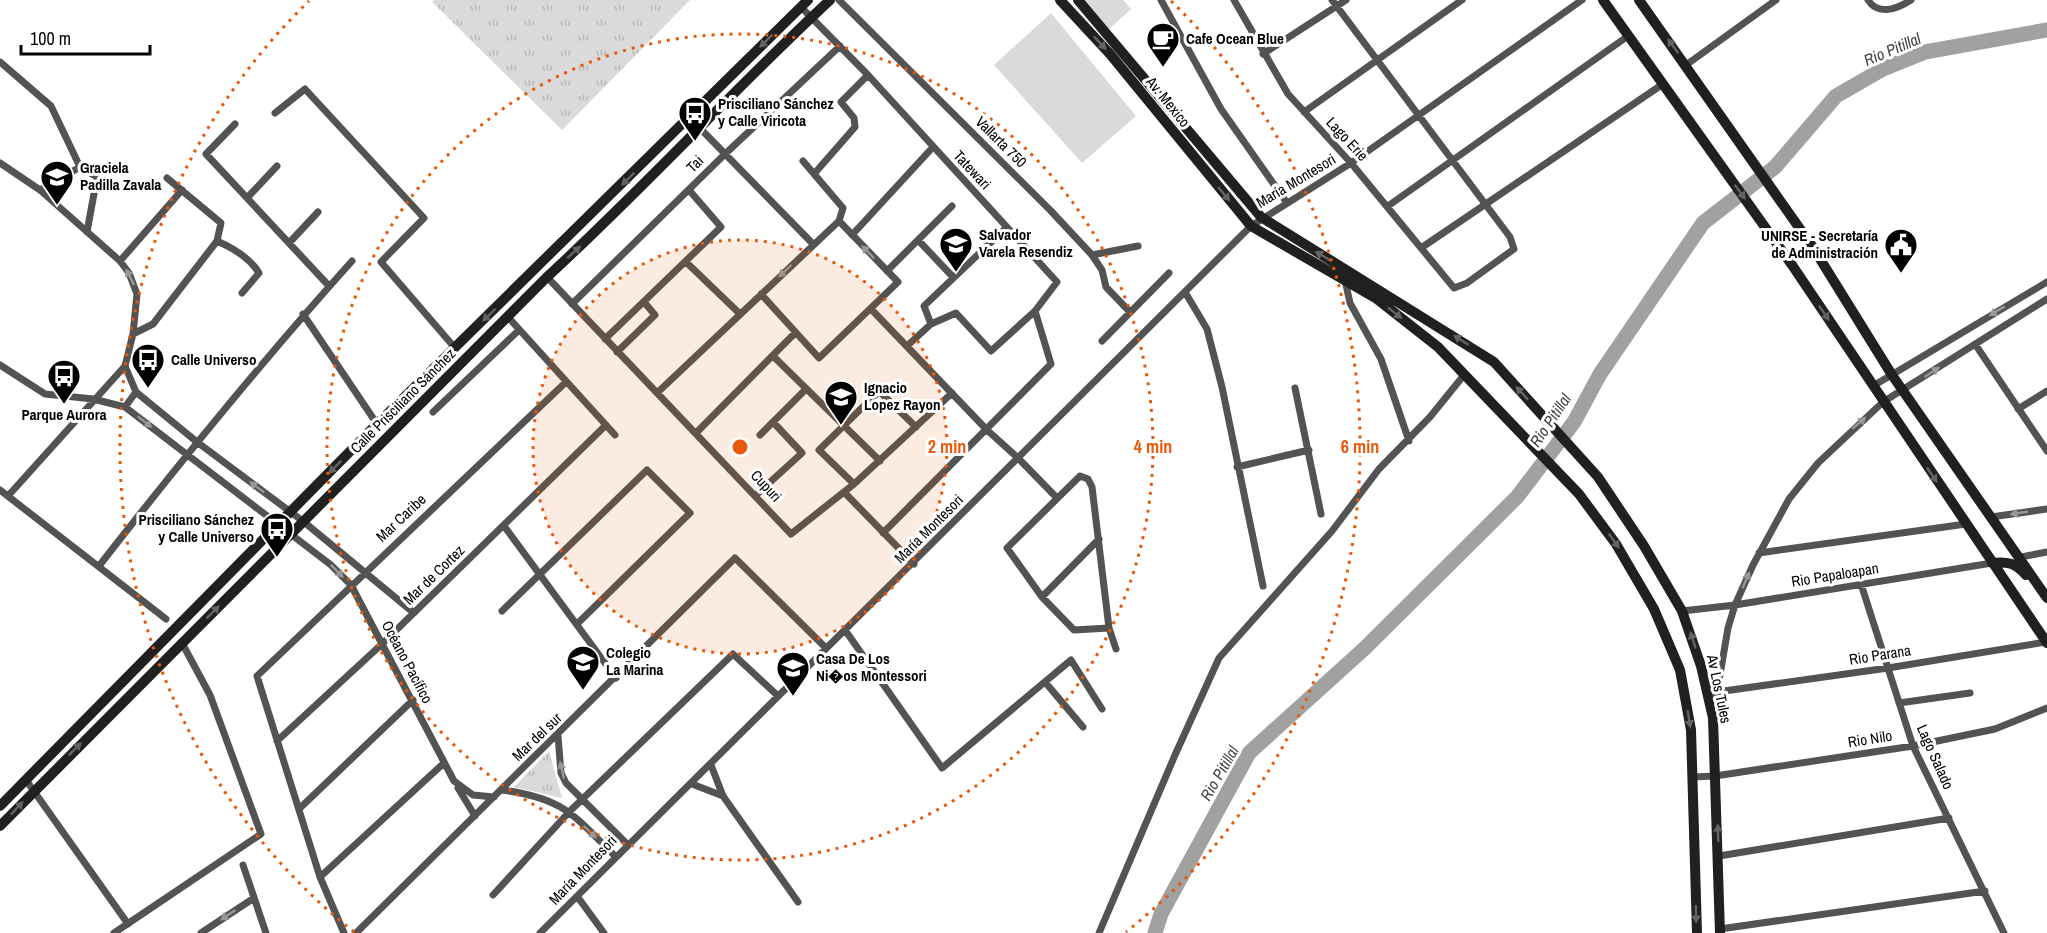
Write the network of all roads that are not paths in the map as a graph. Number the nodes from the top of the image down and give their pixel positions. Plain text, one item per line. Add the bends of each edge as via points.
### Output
1 (830, 0) edge
2 (839, 0) edge
3 (1060, 0) edge
4 (1078, 0) edge
5 (1161, 0) edge
6 (1234, 0) edge
7 (1346, 0) edge
8 (1462, 0) edge
9 (1582, 0) edge
10 (1603, 0) edge
11 (1639, 0) edge
12 (1776, 0) edge
13 (1868, 0) edge
14 (1911, 0) edge
15 (804, 3) edge
16 (1334, 3) edge
17 (811, 18) junction
18 (1628, 36) junction
19 (840, 46) junction
20 (1263, 54) junction
21 (0, 62) edge
22 (1376, 62) junction
23 (1686, 65) junction
24 (868, 75) junction
25 (1663, 84) junction
26 (1304, 112) junction
27 (275, 113) dead end
28 (1416, 116) junction
29 (689, 117) junction
30 (235, 124) dead end
31 (698, 128) junction
32 (933, 147) junction
33 (724, 154) junction
34 (1451, 159) junction
35 (803, 161) dead end
36 (0, 163) edge
37 (1351, 163) junction
38 (277, 166) dead end
39 (80, 168) junction
40 (814, 174) junction
41 (167, 178) dead end
42 (40, 190) junction
43 (182, 190) junction
44 (689, 190) junction
45 (248, 197) junction
46 (1287, 203) junction
47 (1484, 204) junction
48 (952, 206) dead end
49 (1388, 206) junction
50 (318, 212) dead end
51 (1262, 217) junction
52 (839, 221) junction
53 (1251, 226) junction
54 (1007, 227) junction
55 (87, 232) junction
56 (852, 235) junction
57 (918, 240) junction
58 (217, 241) junction
59 (289, 243) junction
60 (813, 244) junction
61 (1138, 246) dead end
62 (1420, 248) junction
63 (1092, 255) junction
64 (120, 261) junction
65 (352, 261) dead end
66 (686, 262) junction
67 (887, 271) junction
68 (1169, 273) dead end
69 (547, 277) junction
70 (953, 278) junction
71 (1345, 280) junction
72 (2047, 282) edge
73 (329, 286) junction
74 (1185, 292) junction
75 (242, 293) dead end
76 (761, 294) junction
77 (2047, 299) edge
78 (644, 303) junction
79 (572, 304) junction
80 (871, 309) junction
81 (1035, 311) junction
82 (1130, 312) junction
83 (739, 313) junction
84 (303, 314) junction
85 (508, 317) junction
86 (931, 324) junction
87 (519, 330) junction
88 (795, 333) junction
89 (133, 334) junction
90 (605, 339) junction
91 (1102, 341) dead end
92 (1975, 344) junction
93 (907, 346) junction
94 (455, 348) junction
95 (617, 352) junction
96 (773, 356) junction
97 (1494, 362) joint
98 (0, 365) edge
99 (125, 366) junction
100 (1464, 375) junction
101 (1892, 375) junction
102 (566, 382) junction
103 (1873, 386) junction
104 (1295, 388) dead end
105 (805, 390) junction
106 (1903, 391) junction
107 (2047, 391) edge
108 (136, 392) junction
109 (657, 393) junction
110 (952, 393) junction
111 (93, 399) junction
112 (1883, 402) junction
113 (125, 406) junction
114 (2018, 410) junction
115 (433, 412) dead end
116 (773, 422) junction
117 (377, 424) junction
118 (606, 426) junction
119 (844, 426) junction
120 (916, 427) junction
121 (987, 430) junction
122 (696, 433) junction
123 (615, 435) dead end
124 (760, 435) dead end
125 (1409, 441) junction
126 (197, 442) junction
127 (1309, 450) junction
128 (2047, 451) edge
129 (187, 455) junction
130 (1019, 459) junction
131 (880, 460) junction
132 (1237, 467) junction
133 (854, 484) junction
134 (0, 490) edge
135 (844, 492) junction
136 (756, 495) junction
137 (8, 496) junction
138 (1056, 497) junction
139 (2047, 509) edge
140 (290, 512) junction
141 (1322, 514) dead end
142 (1991, 518) junction
143 (304, 522) junction
144 (1966, 524) junction
145 (278, 525) junction
146 (504, 526) junction
147 (883, 533) junction
148 (291, 534) junction
149 (1099, 539) junction
150 (2047, 552) edge
151 (1759, 553) junction
152 (2020, 557) junction
153 (1992, 563) junction
154 (914, 564) junction
155 (99, 566) junction
156 (364, 572) junction
157 (538, 575) junction
158 (1862, 584) junction
159 (351, 585) junction
160 (1263, 586) dead end
161 (1042, 597) junction
162 (2047, 599) edge
163 (1735, 605) junction
164 (502, 611) dead end
165 (1682, 611) junction
166 (414, 613) junction
167 (166, 619) dead end
168 (577, 624) junction
169 (1108, 628) junction
170 (845, 630) junction
171 (2047, 642) edge
172 (182, 643) junction
173 (383, 643) junction
174 (826, 648) junction
175 (1116, 649) dead end
176 (1888, 668) junction
177 (616, 678) junction
178 (1045, 682) junction
179 (1717, 692) junction
180 (1970, 693) dead end
181 (778, 696) junction
182 (413, 700) junction
183 (1899, 703) junction
184 (2047, 708) edge
185 (1102, 709) dead end
186 (1713, 717) junction
187 (1083, 727) dead end
188 (558, 736) junction
189 (277, 741) junction
190 (1913, 746) junction
191 (444, 763) junction
192 (711, 765) junction
193 (1693, 777) junction
194 (1715, 777) junction
195 (26, 780) junction
196 (454, 781) junction
197 (692, 784) junction
198 (33, 790) junction
199 (502, 790) junction
200 (723, 796) junction
201 (494, 797) junction
202 (582, 799) junction
203 (0, 807) edge
204 (299, 809) junction
205 (570, 812) junction
206 (475, 816) junction
207 (1948, 818) junction
208 (0, 826) edge
209 (627, 844) junction
210 (615, 856) junction
211 (1719, 856) junction
212 (243, 865) dead end
213 (320, 877) junction
214 (1985, 891) junction
215 (493, 895) dead end
216 (578, 896) junction
217 (254, 898) junction
218 (798, 902) dead end
219 (128, 924) junction
220 (1720, 931) edge
221 (114, 933) edge
222 (201, 933) edge
223 (266, 933) edge
224 (344, 933) edge
225 (356, 933) edge
226 (540, 933) edge
227 (604, 933) edge
228 (1099, 933) edge
229 (1697, 933) edge
230 (2004, 933) edge

1 - 17 main road, Calle Prisciliano Sánchez
2 - 63 street, Vallarta 750 via 915,72
3 -> 53 main road, Av. Mexico via 1110,54
4 - 51 main road, Av. Mexico
5 - 46 street via 1221,109
6 - 20 street, Lago Erie
7 - 16 street
8 - 22 street
9 - 28 street, María Montesori
10 - 18 main road
23 -> 11 main road
12 - 23 street
13 - 14 street via 1880,10
15 - 17 street, Tatewari
15 -> 29 main road, Calle Prisciliano Sánchez
16 - 20 street
16 - 22 street
17 - 19 street, Tatewari
17 - 31 main road, Calle Prisciliano Sánchez
18 - 25 main road
18 - 34 street
19 - 24 street, Tatewari
19 - 33 street, Tai
20 - 26 street, Lago Erie
21 - 39 street via 51,106
22 - 26 street
22 - 28 street
23 - 101 main road via 1812,246
24 - 32 street, Tatewari
24 - 40 street via 841,102 854,118 855,128
25 - 47 street
25 -> 103 main road
26 - 37 street, Lago Erie
27 - 94 street via 305,89 424,218 381,262
28 - 34 street
28 - 37 street, María Montesori
29 - 31 street
29 -> 94 main road, Calle Prisciliano Sánchez
30 - 45 street via 206,154
31 - 33 street
69 -> 31 main road, Calle Prisciliano Sánchez
32 - 54 street, Tatewari
32 - 56 street
33 - 44 street, Tai
33 - 60 street
34 - 47 street
34 - 49 street
35 - 40 street
36 - 42 street
37 - 46 street, María Montesori
37 - 49 street, Lago Erie
38 - 45 street
39 - 42 street
39 - 55 street via 97,177
40 - 52 street via 843,208
41 - 43 street
42 - 55 street
43 - 58 street via 221,223
43 - 64 street
44 - 66 street via 721,227
44 - 79 street, Tai
45 - 59 street
46 - 51 street, María Montesori
47 - 62 street
47 - 62 street, Lago Erie via 1510,237 1514,249 1467,283 1454,288
48 - 57 street
49 - 62 street, Lago Erie
50 - 59 street
51 - 53 street, María Montesori
97 -> 51 main road, Av. Mexico
52 - 56 street
52 - 60 street
53 - 71 main road
53 - 74 street, María Montesori
54 - 70 street
54 - 81 street, Tatewari via 1058,282
55 - 64 street
67 -> 56 street
57 - 67 street
57 - 70 street
58 - 75 street via 231,247 259,273
58 - 89 street via 153,324
59 - 73 street
60 -> 76 street
61 - 63 street
63 - 82 street, Vallarta 750 via 1102,270 1106,287
89 -> 64 street via 135,285
65 - 73 street
66 - 78 street
66 - 83 street
67 - 80 street via 898,282
68 - 82 street
69 - 79 street, Cupuri
69 - 85 main road, Calle Prisciliano Sánchez
70 - 86 street via 924,306
71 -> 100 main road via 1420,333
71 - 125 street via 1350,303 1381,359
72 -> 101 street
73 - 84 street
74 - 130 street, María Montesori
74 - 132 street via 1206,329
76 - 83 street
76 - 88 street
77 - 92 street
78 - 90 street
78 - 95 street via 655,315
79 - 90 street, Cupuri
80 - 88 street via 819,358
80 - 93 street
81 - 86 street, Tatewari via 991,351 956,313
81 - 121 street via 1051,364
82 - 91 street
83 - 109 street
84 - 117 street
84 - 126 street
85 - 87 street
85 - 143 main road, Calle Prisciliano Sánchez
86 - 93 street
87 - 102 street
87 - 115 street
88 - 96 street
89 - 99 street
90 - 95 street, Cupuri
106 -> 92 street
92 - 114 street
93 - 110 street
94 - 117 main road, Calle Prisciliano Sánchez
95 - 109 street, Cupuri
96 - 105 street
96 - 122 street
165 -> 97 main road, Av Los Tules via 1598,477
98 - 111 street via 45,394
99 - 108 street
99 - 111 street
100 - 125 street
100 -> 193 main road via 1579,494 1638,579 1670,643 1685,697
101 - 103 street
101 - 106 main road
102 - 118 street
102 - 156 street, Mar Caribe
103 - 112 main road
104 - 127 street
105 - 116 street
105 - 119 street
106 - 112 street
106 - 142 main road
107 - 114 street
108 - 113 street
108 - 126 street, Océano Pacífico
109 - 122 street, Cupuri
110 - 120 street, Cupuri
110 - 121 street
111 - 113 street
111 - 137 street
112 -> 144 main road
151 -> 112 street via 1790,499 1818,463
113 -> 129 street, Océano Pacífico
114 - 128 street
116 - 124 street
116 - 136 street via 802,453
117 -> 140 main road, Calle Prisciliano Sánchez
118 - 123 street
118 - 146 street, Mar de Cortez
119 - 120 street via 879,392
119 - 131 street
119 - 133 street via 819,450
120 - 131 street, Cupuri
121 - 130 street
121 - 147 street
122 - 136 street, Cupuri
125 - 228 street via 1379,469 1332,531 1219,658
126 - 129 street
140 -> 126 street, Océano Pacífico
127 - 132 street
127 - 141 street
129 - 145 street, Océano Pacífico
129 - 155 street
130 - 138 street
130 - 154 street, María Montesori
131 - 133 street, Cupuri
132 - 160 street
133 - 135 street, Cupuri
134 - 137 street
135 - 136 street, Cupuri via 791,534
135 - 147 street
137 - 155 street
138 - 149 street via 1080,476 1088,479
138 - 161 street via 1007,548
139 -> 142 street
140 - 143 street, Océano Pacífico
140 - 145 main road, Calle Prisciliano Sánchez
142 - 152 main road
143 - 148 main road, Calle Prisciliano Sánchez
143 - 156 street, Océano Pacífico
144 - 151 street
144 - 153 main road
145 - 148 street, Océano Pacífico
145 - 195 main road, Calle Prisciliano Sánchez
146 - 157 street
146 - 166 street, Mar de Cortez
147 - 154 street
148 -> 159 street, Océano Pacífico
172 -> 148 main road, Calle Prisciliano Sánchez
149 - 161 street
149 - 169 street
150 - 152 street
163 -> 151 street
152 - 162 main road
153 - 158 street, Rio Papaloapan
153 - 162 main road via 2008,561 2017,565
153 - 171 main road
154 - 170 street, María Montesori
155 - 167 street
156 - 159 street, Mar Caribe
156 - 166 street, Océano Pacífico
157 - 164 street
157 - 168 street
157 - 168 street via 647,470 690,513
158 - 163 street, Rio Papaloapan
158 - 176 street, Lago Salado
159 - 173 street, Océano Pacífico
159 - 189 street, Mar Caribe via 257,676
161 - 169 street via 1074,630
163 - 165 street, Rio Papaloapan
163 - 179 street
186 -> 165 main road, Av Los Tules
166 - 173 street, Mar de Cortez
168 - 177 street
169 - 175 street
170 - 174 street, María Montesori
170 - 178 street via 942,768
171 - 176 street, Rio Parana
198 -> 172 main road, Calle Prisciliano Sánchez
172 - 219 street via 210,695 261,834
173 - 182 street, Océano Pacífico
173 - 189 street, Mar de Cortez
174 - 177 street, Mar del sur via 735,558
174 - 181 street, María Montesori
176 - 179 street, Rio Parana
176 - 183 street, Lago Salado
177 - 188 street, Mar del sur
178 - 185 street via 1071,660
178 - 187 street
179 - 186 street
180 - 183 street
181 - 192 street, María Montesori
181 - 202 street via 733,654
182 - 191 street, Océano Pacífico
182 - 204 street
183 - 190 street, Lago Salado
184 - 190 street, Rio Nilo via 1995,729
186 - 194 main road, Av Los Tules
188 - 199 street, Mar del sur
202 -> 188 street via 561,773
189 - 204 street
190 - 194 street, Rio Nilo
190 - 207 street, Lago Salado
191 - 196 street, Océano Pacífico
191 - 213 street
192 - 197 street, María Montesori
192 - 200 street
193 - 194 street, Rio Nilo
193 -> 229 main road
211 -> 194 main road, Av Los Tules
195 - 198 street
195 - 203 main road, Calle Prisciliano Sánchez
196 - 201 street via 472,795
196 - 206 street, Océano Pacífico
197 - 200 street
197 - 209 street, María Montesori
208 -> 198 main road, Calle Prisciliano Sánchez
198 - 219 street
199 - 201 street, Mar del sur
199 - 205 street via 538,796
200 - 218 street
201 - 206 street, Mar del sur
202 - 205 street
202 - 209 street
204 - 213 street
205 -> 210 street
205 - 215 street
206 - 225 street, Mar del sur
207 - 211 street
207 - 214 street, Lago Salado
209 - 210 street, María Montesori
210 - 216 street, María Montesori
211 - 220 main road, Av Los Tules
212 - 217 street
213 - 224 street
214 - 220 street
214 - 230 street, Lago Salado
216 - 226 street, María Montesori
216 - 227 street
217 -> 222 street
217 - 223 street
219 - 221 street

